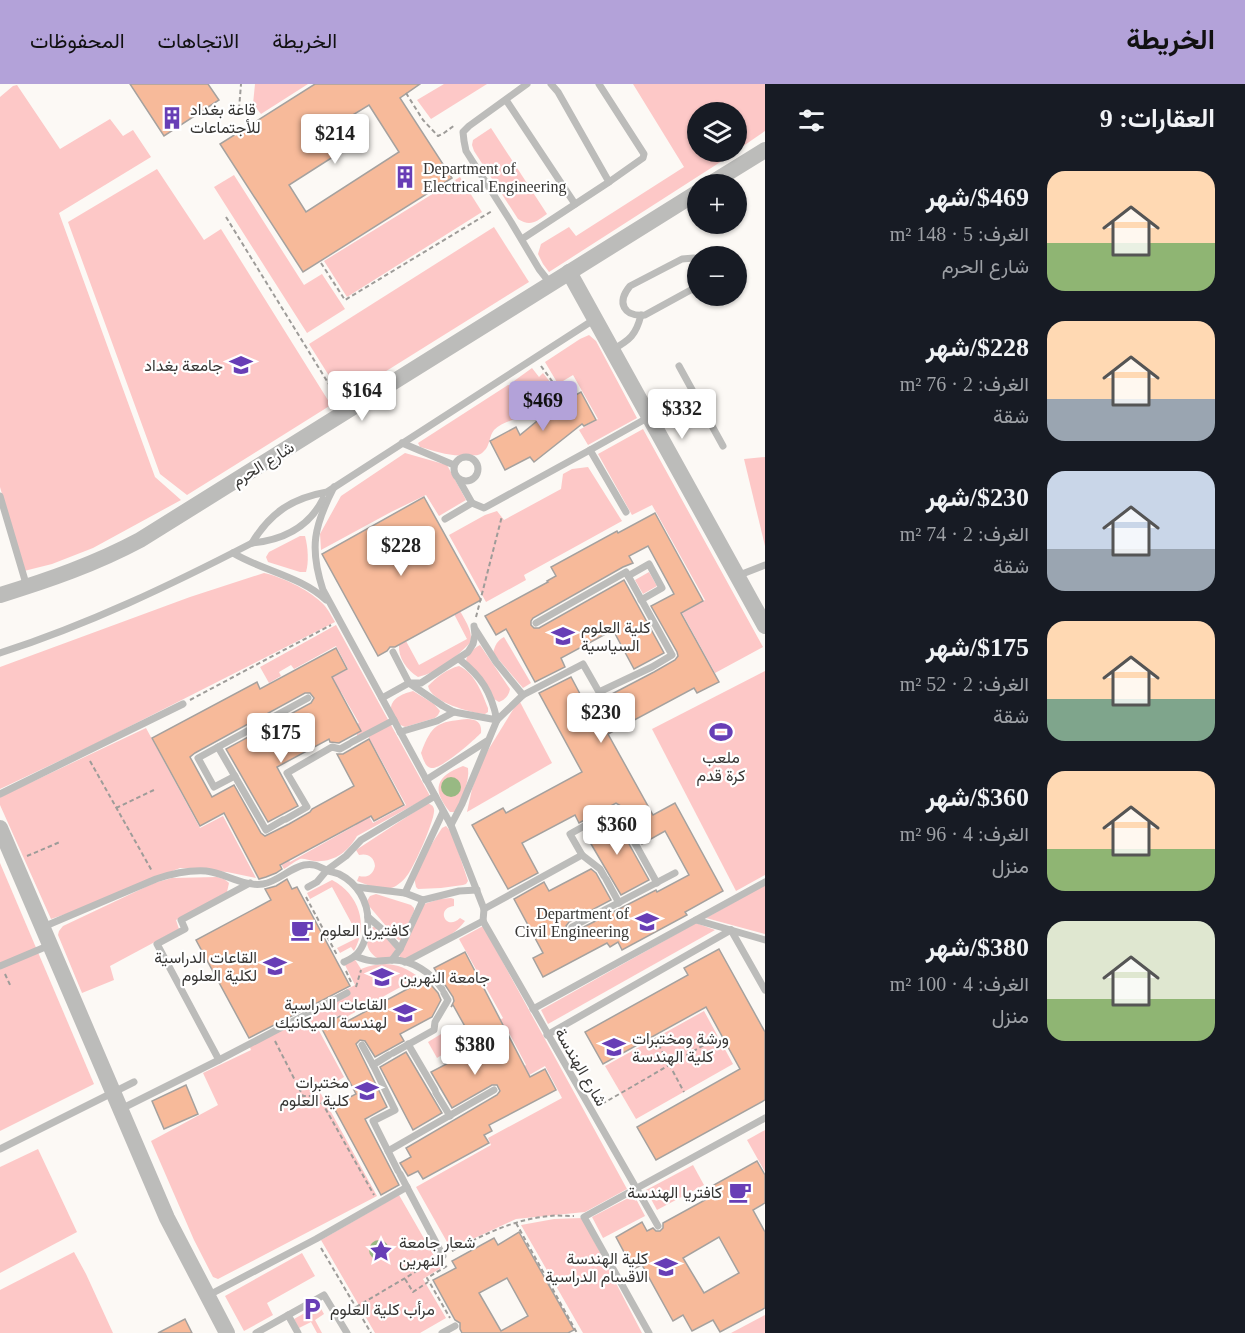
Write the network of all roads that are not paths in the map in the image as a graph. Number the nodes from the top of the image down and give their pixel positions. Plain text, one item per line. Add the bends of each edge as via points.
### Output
1 (527, 84) edge
2 (551, 84) edge
3 (599, 84) edge
4 (506, 100) junction
5 (765, 150) edge
6 (726, 174) edge
7 (609, 182) junction
8 (687, 199) edge
9 (575, 204) junction
10 (522, 239) junction
11 (687, 259) edge
12 (569, 272) junction
13 (551, 284) junction
14 (687, 292) edge
15 (641, 315) junction
16 (596, 319) junction
17 (612, 350) junction
18 (680, 366) dead end
19 (699, 402) junction
20 (652, 421) junction
21 (402, 443) junction
22 (723, 446) dead end
23 (590, 450) junction
24 (454, 465) junction
25 (459, 480) junction
26 (335, 486) junction
27 (327, 492) junction
28 (0, 496) edge
29 (472, 503) junction
30 (626, 512) dead end
31 (445, 519) dead end
32 (252, 543) junction
33 (233, 553) junction
34 (765, 565) edge
35 (628, 576) junction
36 (737, 576) junction
37 (27, 587) junction
38 (0, 595) edge
39 (641, 600) junction
40 (332, 606) junction
41 (536, 623) dead end
42 (765, 626) edge
43 (393, 652) dead end
44 (0, 653) edge
45 (459, 659) junction
46 (409, 683) junction
47 (523, 694) junction
48 (308, 698) dead end
49 (382, 698) junction
50 (183, 704) road end
51 (454, 712) junction
52 (394, 720) junction
53 (497, 720) junction
54 (400, 732) junction
55 (487, 741) junction
56 (218, 747) junction
57 (235, 776) junction
58 (426, 780) junction
59 (0, 794) edge
60 (435, 796) junction
61 (443, 812) junction
62 (451, 825) junction
63 (0, 828) edge
64 (582, 855) junction
65 (327, 870) junction
66 (675, 873) dead end
67 (765, 882) edge
68 (250, 883) junction
69 (657, 883) junction
70 (356, 887) junction
71 (305, 888) road end
72 (477, 890) junction
73 (405, 893) junction
74 (423, 900) junction
75 (619, 903) junction
76 (484, 909) junction
77 (368, 917) junction
78 (696, 920) junction
79 (483, 921) junction
80 (43, 927) junction
81 (572, 927) dead end
82 (731, 930) junction
83 (765, 940) edge
84 (51, 945) junction
85 (400, 948) junction
86 (355, 956) junction
87 (392, 960) junction
88 (341, 961) road end
89 (405, 962) junction
90 (0, 966) edge
91 (349, 989) road end
92 (765, 990) edge
93 (533, 1009) junction
94 (547, 1035) junction
95 (408, 1044) junction
96 (362, 1045) dead end
97 (219, 1060) junction
98 (373, 1065) junction
99 (134, 1082) dead end
100 (494, 1090) dead end
101 (112, 1092) junction
102 (121, 1109) junction
103 (450, 1116) junction
104 (765, 1118) edge
105 (0, 1149) edge
106 (388, 1151) junction
107 (407, 1187) junction
108 (636, 1188) junction
109 (658, 1226) dead end
110 (443, 1256) road end
111 (208, 1296) junction
112 (288, 1315) junction
113 (455, 1326) road end
114 (227, 1333) edge
115 (256, 1333) edge
116 (298, 1333) edge
117 (347, 1333) edge
118 (442, 1333) edge
119 (649, 1333) edge

1 - 4 lane
2 - 7 lane
3 - 7 lane via 644,154
4 - 9 lane
4 - 10 lane via 463,132 464,141 466,151
5 - 6 street
7 - 9 lane
8 - 12 street, شارع الحرم
9 - 10 lane
10 - 13 lane
11 - 15 lane via 630,286 623,294 627,312
12 - 13 street, شارع الحرم
12 - 16 street
13 - 37 street, شارع الحرم via 140,540 73,572
14 - 15 lane
15 - 17 lane via 632,337
16 - 17 street
16 - 21 lane
17 - 20 street
18 - 19 lane
19 - 20 lane
19 - 22 lane
20 - 23 lane
20 - 36 street
21 - 24 lane
21 - 26 lane
23 - 29 lane via 484,508
23 - 30 lane
24 - 25 lane
24 - 25 lane via 464,458 472,459 477,466 477,474 471,480
25 - 29 lane
26 - 27 lane
26 - 40 lane via 315,537 317,573
27 - 32 lane via 301,498 277,512
27 - 32 lane via 320,506 297,529 276,539
28 - 37 lane
29 - 31 lane
32 - 33 lane
33 - 40 lane via 301,583
33 - 44 lane via 84,622
34 - 36 lane
35 - 39 lane
35 - 39 lane via 649,564 662,588
35 - 41 lane via 626,572
36 - 42 street
37 - 38 street, شارع الحرم
39 - 47 lane via 672,655 599,692 583,664
40 - 49 lane
43 - 46 lane
45 - 46 lane via 420,683
45 - 47 lane via 473,644 474,626 496,662
45 - 53 lane via 481,679
46 - 49 lane
46 - 51 lane
47 - 53 lane
48 - 56 lane
49 - 52 lane
50 - 59 lane
51 - 53 lane
51 - 54 lane via 437,722
52 - 54 lane
52 - 57 lane via 340,749 332,747 287,773 307,807 266,830
53 - 55 lane
54 - 58 lane
55 - 58 lane
55 - 62 lane
56 - 57 lane
56 - 57 lane via 198,758 213,787
58 - 60 lane
60 - 61 lane
60 - 65 lane via 361,840
61 - 62 lane
61 - 73 lane
62 - 72 lane
63 - 80 street
64 - 69 lane via 570,834 616,809
64 - 75 lane via 600,870
64 - 76 lane
65 - 68 lane via 308,864 264,884
65 - 70 lane
65 - 71 lane
66 - 69 lane
67 - 78 lane
68 - 80 lane via 206,871 171,874
68 - 97 lane via 181,920 185,929 158,944
69 - 75 lane
70 - 73 lane
70 - 77 lane
72 - 74 lane
72 - 76 lane
73 - 74 lane
74 - 85 lane
75 - 81 lane
76 - 79 lane
77 - 85 lane
77 - 86 lane via 366,935
78 - 82 lane
78 - 93 lane
79 - 89 lane
79 - 93 lane, شارع الهندسة
80 - 84 street
82 - 83 lane
82 - 92 lane
82 - 94 lane
84 - 90 lane
84 - 101 street
85 - 87 lane
86 - 87 lane via 369,961
86 - 88 lane
87 - 89 lane
89 - 95 lane via 427,972 448,1000 434,1030
91 - 97 lane
93 - 94 lane, شارع الهندسة
94 - 108 lane, شارع الهندسة
95 - 98 lane
95 - 103 lane
96 - 98 lane
97 - 102 lane
98 - 106 lane via 395,1110 373,1121
99 - 101 lane
100 - 103 lane
101 - 102 street
101 - 105 lane
102 - 111 street via 167,1218
103 - 106 lane
104 - 108 lane
106 - 107 lane
107 - 110 lane
107 - 111 lane
108 - 109 lane, شارع الهندسة
108 - 119 lane via 584,1216
111 - 114 street
112 - 115 lane
112 - 116 lane
112 - 117 lane via 324,1295
113 - 118 lane

